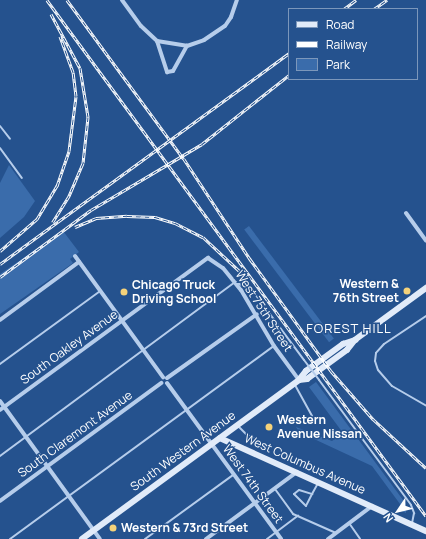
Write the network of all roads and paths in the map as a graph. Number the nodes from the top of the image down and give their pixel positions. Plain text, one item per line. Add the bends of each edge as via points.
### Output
1 (122, 0) edge
2 (237, 0) edge
3 (157, 41) junction
4 (187, 46) junction
5 (0, 126) edge
6 (10, 139) dead end
7 (0, 148) edge
8 (22, 178) dead end
9 (406, 214) dead end
10 (424, 236) edge
11 (426, 241) edge
12 (75, 256) dead end
13 (208, 258) joint
14 (79, 262) junction
15 (235, 282) junction
16 (426, 288) edge
17 (100, 291) junction
18 (257, 314) junction
19 (426, 316) edge
20 (0, 320) edge
21 (122, 321) junction
22 (274, 346) junction
23 (144, 351) junction
24 (0, 364) edge
25 (166, 380) junction
26 (296, 382) junction
27 (0, 401) edge
28 (426, 406) edge
29 (5, 407) junction
30 (0, 410) edge
31 (186, 410) junction
32 (316, 423) dead end
33 (237, 425) junction
34 (26, 437) junction
35 (220, 438) junction
36 (211, 444) junction
37 (267, 446) dead end
38 (0, 456) edge
39 (47, 466) junction
40 (296, 472) junction
41 (233, 474) junction
42 (318, 482) junction
43 (275, 489) junction
44 (312, 494) junction
45 (69, 496) junction
46 (0, 501) edge
47 (255, 504) junction
48 (372, 506) junction
49 (298, 516) junction
50 (349, 523) junction
51 (412, 524) junction
52 (94, 530) junction
53 (426, 531) edge
54 (276, 532) junction
55 (336, 533) junction
56 (10, 539) edge
57 (82, 539) edge
58 (100, 539) edge
59 (145, 539) edge
60 (206, 539) edge
61 (267, 539) edge
62 (281, 539) edge
63 (328, 539) edge
64 (360, 539) edge

1 - 3 street via 140,26
2 - 4 street via 232,17 225,26 204,40
3 - 4 street
3 - 4 street via 167,72 173,71
5 - 6 lane
7 - 8 lane
9 - 10 street
10 - 11 street
12 - 14 street, West 74th Street
13 - 15 street, West 75th Street via 223,268
13 - 21 street, South Oakley Avenue
14 - 17 street, West 74th Street
14 - 20 street
15 - 18 street, West 75th Street
15 - 23 lane
15 - 51 lane, bridge via 252,290 319,380 411,506 414,513
16 - 26 main road, South Western Avenue via 307,379
17 - 21 street, West 74th Street
17 - 24 lane
18 - 22 street, West 75th Street
18 - 25 street
19 - 28 lane via 384,344 376,353 375,361 378,370 392,386
21 - 23 street, West 74th Street
21 - 29 street, South Oakley Avenue
22 - 26 street, West 75th Street
22 - 31 lane
23 - 25 street, West 74th Street
23 - 34 lane
25 - 31 street, West 74th Street
25 - 39 street, South Claremont Avenue
26 - 32 lane
26 - 33 main road, South Western Avenue
27 - 29 street
29 - 30 street, South Oakley Avenue
29 - 34 street
31 - 36 street, West 74th Street
31 - 45 lane
33 - 35 main road, South Western Avenue
33 - 37 lane via 246,434
34 - 38 lane
34 - 39 street
35 - 36 main road, South Western Avenue
35 - 40 main road, West Columbus Avenue
36 - 41 street, West 74th Street
36 - 52 main road, South Western Avenue
39 - 45 street
39 - 46 street, South Claremont Avenue
40 - 42 main road, West Columbus Avenue
40 - 43 street
41 - 47 street, West 74th Street
41 - 59 lane
42 - 44 lane
42 - 48 main road, West Columbus Avenue
43 - 47 street
43 - 49 lane via 293,514
44 - 44 lane via 299,490 294,494 306,506
45 - 52 street
45 - 56 lane
47 - 54 street, West 74th Street
47 - 60 street
48 - 50 street
48 - 51 main road, West Columbus Avenue
49 - 54 lane
49 - 55 lane
50 - 55 street
50 - 64 lane
51 - 53 main road, West Columbus Avenue
52 - 57 main road, South Western Avenue
52 - 58 street
54 - 61 lane
54 - 62 street, West 74th Street
55 - 63 street

